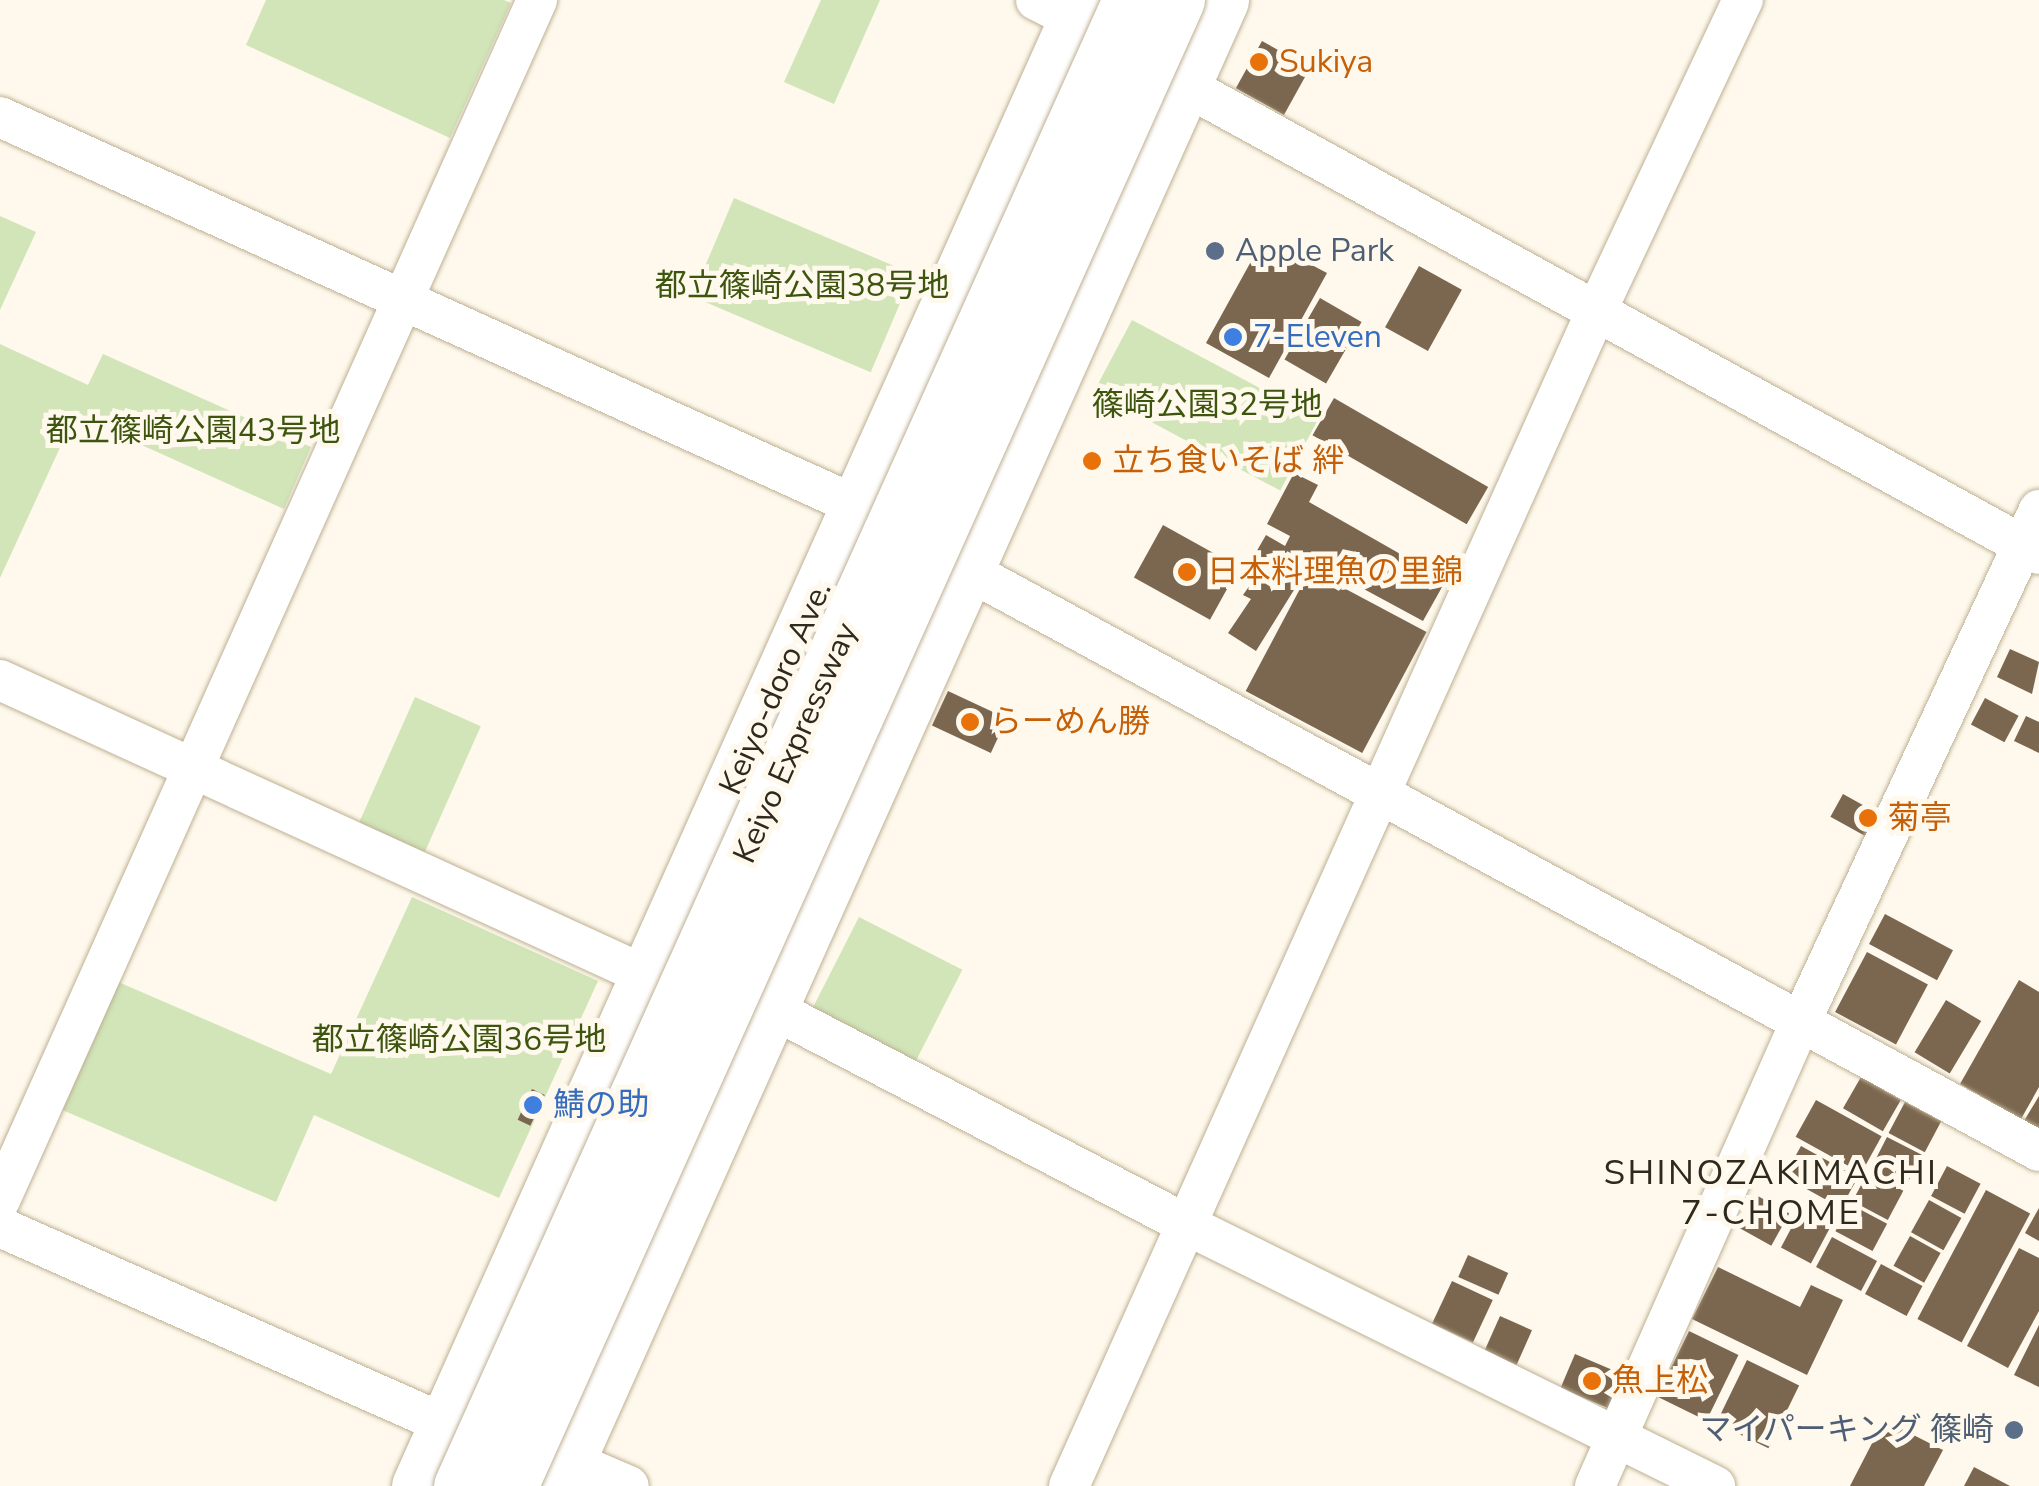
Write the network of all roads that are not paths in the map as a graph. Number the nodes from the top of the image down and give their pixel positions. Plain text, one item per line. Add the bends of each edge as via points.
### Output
1 (537, 0) edge
2 (1130, 0) edge
3 (1177, 0) edge
4 (1221, 0) edge
5 (1744, 0) edge
6 (1066, 6) edge
7 (1182, 86) junction
8 (0, 118) edge
9 (402, 301) junction
10 (1596, 312) junction
11 (858, 503) junction
12 (2033, 536) edge
13 (962, 569) junction
14 (0, 680) edge
15 (193, 770) junction
16 (1381, 799) junction
17 (649, 976) junction
18 (769, 1007) junction
19 (1800, 1022) junction
20 (2039, 1151) edge
21 (0, 1200) edge
22 (1189, 1226) junction
23 (0, 1227) edge
24 (447, 1426) junction
25 (1617, 1439) junction
26 (562, 1473) edge
27 (420, 1486) edge
28 (461, 1486) edge
29 (510, 1486) edge
30 (628, 1486) edge
31 (1069, 1486) edge
32 (1595, 1486) edge
33 (1715, 1486) edge

1 - 9 street
2 - 28 highway, Keiyo Expressway, bridge
3 - 29 highway, Keiyo Expressway, bridge
4 - 7 highway
5 - 10 street
6 - 7 street
6 - 11 highway, Keiyo-doro Ave.
7 - 10 street
7 - 13 highway
8 - 9 street
9 - 11 street
9 - 15 street
10 - 12 street
10 - 16 street
11 - 13 street
11 - 17 highway, Keiyo-doro Ave.
12 - 19 street
13 - 16 street
13 - 18 highway
14 - 15 street
15 - 17 street
15 - 21 street
16 - 19 street
16 - 22 street
17 - 24 highway, Keiyo-doro Ave.
18 - 22 street
18 - 26 highway
19 - 20 street
19 - 25 street
22 - 25 street
22 - 31 street
23 - 24 street
24 - 27 highway, Keiyo-doro Ave.
25 - 32 street
25 - 33 street
26 - 30 street

